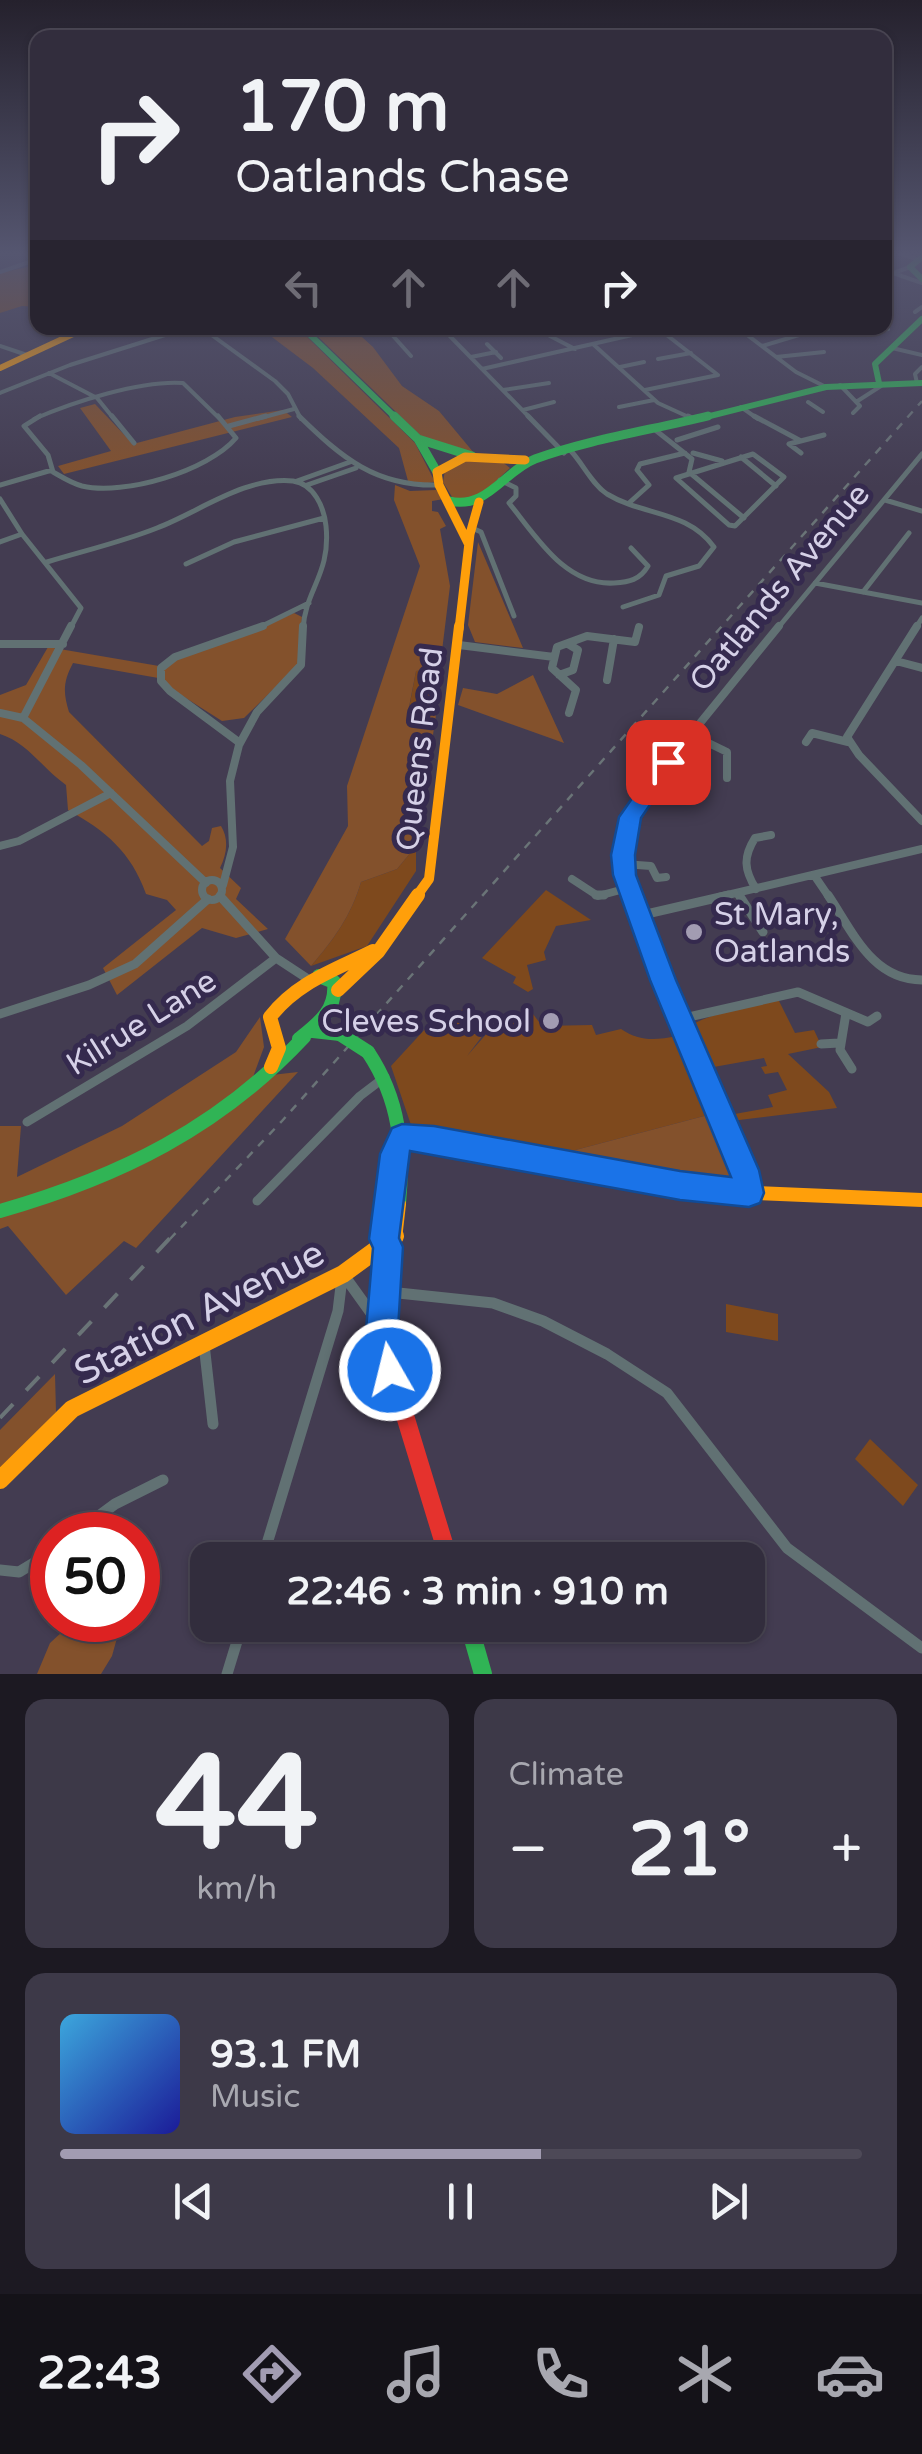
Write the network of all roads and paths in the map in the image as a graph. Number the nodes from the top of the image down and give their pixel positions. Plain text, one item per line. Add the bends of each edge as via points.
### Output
1 (912, 334) edge
2 (66, 335) edge
3 (169, 335) edge
4 (211, 335) edge
5 (310, 335) edge
6 (393, 335) edge
7 (449, 335) edge
8 (633, 335) edge
9 (670, 335) edge
10 (747, 335) edge
11 (799, 335) edge
12 (550, 336) dead end
13 (0, 342) edge
14 (487, 344) dead end
15 (594, 345) junction
16 (762, 346) junction
17 (892, 348) junction
18 (576, 349) junction
19 (691, 352) junction
20 (824, 352) dead end
21 (26, 355) junction
22 (922, 355) edge
23 (412, 356) dead end
24 (470, 357) junction
25 (776, 357) junction
26 (658, 359) dead end
27 (644, 362) dead end
28 (620, 367) junction
29 (922, 367) edge
30 (0, 368) edge
31 (482, 369) junction
32 (49, 373) junction
33 (549, 383) dead end
34 (920, 383) edge
35 (833, 386) junction
36 (876, 387) junction
37 (503, 390) junction
38 (645, 390) junction
39 (0, 393) edge
40 (97, 398) junction
41 (802, 399) junction
42 (654, 400) junction
43 (554, 402) dead end
44 (856, 402) junction
45 (619, 407) dead end
46 (742, 407) junction
47 (294, 409) junction
48 (523, 410) junction
49 (823, 412) dead end
50 (853, 413) dead end
51 (778, 418) dead end
52 (694, 419) junction
53 (229, 426) junction
54 (717, 426) dead end
55 (777, 428) junction
56 (657, 429) junction
57 (824, 436) dead end
58 (418, 439) junction
59 (676, 440) junction
60 (801, 441) junction
61 (134, 443) dead end
62 (567, 452) junction
63 (688, 452) junction
64 (801, 453) dead end
65 (922, 454) edge
66 (472, 456) junction
67 (740, 458) junction
68 (726, 462) junction
69 (508, 464) junction
70 (353, 465) junction
71 (913, 465) junction
72 (922, 469) edge
73 (52, 470) junction
74 (689, 472) junction
75 (438, 479) junction
76 (500, 480) junction
77 (298, 481) junction
78 (306, 485) junction
79 (0, 486) edge
80 (776, 486) junction
81 (0, 499) edge
82 (884, 500) junction
83 (449, 501) junction
84 (480, 502) junction
85 (629, 503) junction
86 (922, 511) edge
87 (324, 518) junction
88 (744, 518) junction
89 (467, 528) junction
90 (908, 532) dead end
91 (22, 534) junction
92 (0, 542) edge
93 (631, 548) dead end
94 (47, 562) junction
95 (186, 564) dead end
96 (816, 583) junction
97 (863, 592) junction
98 (922, 603) edge
99 (309, 604) junction
100 (623, 607) dead end
101 (514, 616) dead end
102 (922, 618) edge
103 (639, 627) dead end
104 (614, 639) junction
105 (0, 644) edge
106 (63, 644) junction
107 (568, 644) junction
108 (459, 645) junction
109 (554, 657) junction
110 (896, 661) junction
111 (922, 668) edge
112 (560, 675) junction
113 (607, 680) dead end
114 (569, 712) dead end
115 (0, 713) edge
116 (23, 718) junction
117 (690, 734) junction
118 (806, 742) dead end
119 (848, 742) junction
120 (240, 743) junction
121 (727, 778) dead end
122 (111, 793) junction
123 (922, 821) edge
124 (771, 835) dead end
125 (0, 846) edge
126 (922, 849) edge
127 (624, 864) junction
128 (814, 875) junction
129 (666, 876) dead end
130 (572, 880) dead end
131 (206, 883) junction
132 (223, 885) junction
133 (628, 888) junction
134 (756, 890) junction
135 (739, 894) junction
136 (220, 896) junction
137 (208, 900) junction
138 (638, 916) junction
139 (763, 932) dead end
140 (383, 944) junction
141 (276, 958) junction
142 (287, 967) junction
143 (314, 978) junction
144 (922, 980) edge
145 (338, 990) junction
146 (285, 994) junction
147 (333, 1008) junction
148 (846, 1013) junction
149 (0, 1014) edge
150 (878, 1016) dead end
151 (680, 1019) junction
152 (339, 1033) junction
153 (308, 1034) junction
154 (277, 1037) junction
155 (839, 1043) junction
156 (821, 1044) dead end
157 (852, 1069) dead end
158 (385, 1077) junction
159 (264, 1078) junction
160 (27, 1122) dead end
161 (402, 1137) junction
162 (749, 1193) junction
163 (922, 1200) edge
164 (257, 1201) dead end
165 (0, 1211) edge
166 (388, 1247) junction
167 (343, 1274) junction
168 (386, 1292) junction
169 (382, 1330) junction
170 (204, 1340) junction
171 (213, 1424) dead end
172 (0, 1480) edge
173 (163, 1480) dead end
174 (103, 1512) edge
175 (267, 1542) edge
176 (443, 1542) edge
177 (30, 1565) edge
178 (0, 1570) edge
179 (237, 1642) edge
180 (474, 1642) edge
181 (922, 1648) edge
182 (227, 1674) edge
183 (484, 1674) edge

1 - 17 main road
2 - 21 main road
3 - 32 street
4 - 47 street via 275,382
5 - 58 main road
6 - 23 street
7 - 24 street
8 - 15 street
9 - 19 street
10 - 16 street
11 - 16 street
12 - 18 street
13 - 21 street
14 - 24 street via 498,355
15 - 18 street
15 - 28 street
16 - 25 street
17 - 22 street
17 - 36 main road via 875,364
18 - 31 street
19 - 26 street
19 - 38 street via 718,375
20 - 25 street
21 - 30 main road
24 - 31 street
25 - 35 street
27 - 28 street
28 - 38 street
29 - 34 street via 915,377
31 - 37 street
32 - 39 street
32 - 40 street
33 - 37 street
34 - 36 main road
35 - 36 main road
35 - 41 main road
35 - 44 street
36 - 44 street
37 - 48 street
38 - 42 street
40 - 53 street via 181,382
40 - 61 street
40 - 73 street via 24,423
41 - 46 main road
41 - 49 street
42 - 45 street
42 - 52 street
43 - 48 street
44 - 50 street
46 - 52 main road
46 - 55 street
47 - 53 street
47 - 70 street
48 - 62 street
51 - 55 street
52 - 56 main road
53 - 73 street via 236,438 227,451 164,476 93,488
54 - 59 street
55 - 60 street
56 - 59 street
56 - 62 main road
56 - 63 street
57 - 60 street
58 - 66 main road
58 - 75 main road, Queens Road
59 - 63 street
60 - 64 street via 789,444
62 - 69 main road
62 - 85 street via 588,467 603,491
63 - 68 street
63 - 74 street via 694,460
63 - 85 street via 640,464 637,470 649,485
65 - 71 street, Oatlands Avenue
66 - 69 main road
66 - 75 main road via 454,460
67 - 68 street
67 - 80 street
67 - 80 street via 759,455 784,476
68 - 74 street
69 - 76 main road
70 - 75 street via 408,486
70 - 77 street
70 - 78 street
71 - 72 street
71 - 82 street, Oatlands Avenue
73 - 79 street
74 - 88 street
74 - 88 street via 676,478 729,525
75 - 83 main road, Queens Road
76 - 84 main road
76 - 93 street via 516,488 509,503 575,576 609,585 636,579 648,566
77 - 78 street
77 - 94 street via 254,484 164,526
78 - 87 street via 320,498
80 - 88 street
81 - 91 street
82 - 86 street
82 - 96 street, Oatlands Avenue
83 - 84 main road
83 - 89 main road, Queens Road
84 - 89 main road
85 - 100 street via 698,529 714,551 699,566 666,576 658,595
87 - 95 street via 234,542
87 - 99 street via 326,562
89 - 101 street via 481,532
89 - 108 main road, Queens Road
90 - 97 street
91 - 92 street
91 - 94 street
94 - 106 street via 81,608
96 - 97 street
96 - 117 street, Oatlands Avenue
97 - 98 street
99 - 120 street via 301,665 257,712
99 - 120 street via 161,668 160,681 170,691
102 - 110 street
103 - 104 street via 635,642
104 - 107 street via 584,636
104 - 113 street
105 - 106 street
106 - 116 street
107 - 109 street via 557,647
107 - 112 street via 578,650 573,670
108 - 109 street
108 - 140 main road, Queens Road via 432,868 424,890
109 - 112 street via 552,668
110 - 111 street
110 - 119 street via 849,730
112 - 114 street via 576,690
115 - 116 street
116 - 122 street
117 - 121 street via 728,753
117 - 127 street, Oatlands Avenue via 635,806
118 - 119 street via 812,733
119 - 123 street
120 - 132 street via 230,781 233,848
122 - 125 street
122 - 131 street
124 - 134 street via 756,838 744,856
126 - 128 street
127 - 129 street via 651,866 657,878
127 - 133 street, Oatlands Avenue
128 - 134 street
128 - 144 street via 877,966 900,980
130 - 133 street via 598,896
131 - 132 street
131 - 137 street via 200,893
132 - 136 street
133 - 138 street, Oatlands Avenue
134 - 135 street
135 - 138 street
135 - 139 street
136 - 137 street
136 - 141 street
137 - 149 street via 135,964
138 - 151 street, Oatlands Avenue
140 - 143 main road, Queens Road
140 - 145 main road, Queens Road
141 - 142 street
141 - 160 street, Kilrue Lane via 145,1054
142 - 143 street
142 - 146 street
143 - 145 main road via 330,979
143 - 146 main road, Queens Road
145 - 147 main road
146 - 154 main road via 270,1017
147 - 152 main road
147 - 153 main road
148 - 150 street via 868,1022
148 - 151 street via 798,992
148 - 155 street
151 - 162 street, Oatlands Avenue
152 - 153 main road
152 - 158 main road, bridge via 368,1052
153 - 154 main road
153 - 159 main road
154 - 159 main road via 278,1054
155 - 156 street
155 - 157 street
158 - 161 main road via 401,1113
158 - 164 street
159 - 165 main road via 226,1115 170,1150
161 - 162 main road
161 - 166 main road via 395,1240
162 - 163 main road
166 - 167 main road, Station Avenue
166 - 168 main road
167 - 169 street
167 - 170 main road, Station Avenue
167 - 175 street via 338,1311
168 - 169 main road
168 - 181 street via 494,1303 607,1354 667,1393 786,1548
169 - 176 main road
170 - 171 street
170 - 172 main road, Station Avenue via 72,1409
173 - 174 street
177 - 178 street
179 - 182 street
180 - 183 main road

